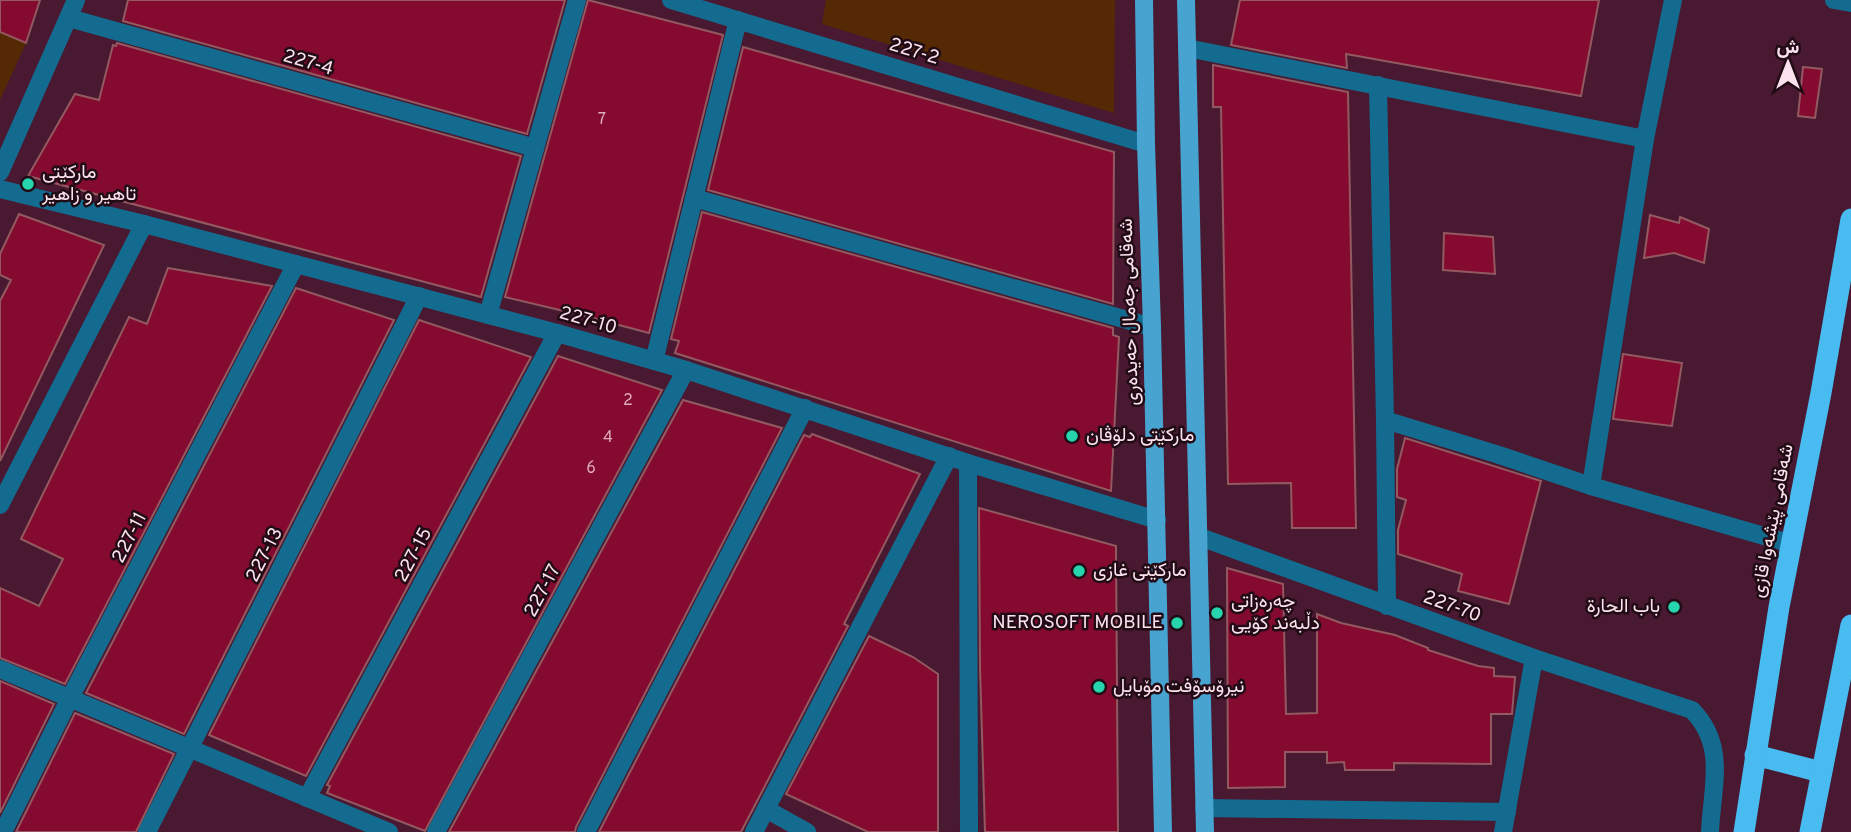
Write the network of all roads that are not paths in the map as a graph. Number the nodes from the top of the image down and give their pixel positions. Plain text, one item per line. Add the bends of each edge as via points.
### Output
1 (76, 0) edge
2 (577, 0) edge
3 (671, 0) edge
4 (1144, 0) edge
5 (1186, 0) edge
6 (1673, 0) edge
7 (1833, 0) edge
8 (1851, 3) edge
9 (69, 18) junction
10 (738, 20) junction
11 (1187, 48) junction
12 (1378, 85) junction
13 (1645, 139) junction
14 (6, 143) edge
15 (1146, 144) junction
16 (535, 148) junction
17 (0, 172) edge
18 (0, 189) edge
19 (694, 198) junction
20 (1851, 219) edge
21 (144, 225) junction
22 (296, 264) junction
23 (419, 296) junction
24 (488, 315) junction
25 (1152, 327) junction
26 (557, 333) junction
27 (654, 361) junction
28 (686, 370) junction
29 (805, 408) junction
30 (1385, 420) junction
31 (949, 456) junction
32 (968, 463) junction
33 (1591, 486) junction
34 (0, 505) edge
35 (1157, 520) junction
36 (1200, 537) junction
37 (1792, 544) junction
38 (1387, 606) junction
39 (1851, 625) edge
40 (1534, 658) junction
41 (0, 669) edge
42 (70, 698) junction
43 (190, 749) junction
44 (1755, 755) junction
45 (1821, 772) junction
46 (307, 797) junction
47 (766, 808) junction
48 (1204, 808) junction
49 (1507, 812) junction
50 (3, 832) edge
51 (147, 832) edge
52 (389, 832) edge
53 (436, 832) edge
54 (586, 832) edge
55 (754, 832) edge
56 (807, 832) edge
57 (969, 832) edge
58 (1163, 832) edge
59 (1205, 832) edge
60 (1503, 832) edge
61 (1710, 832) edge
62 (1744, 832) edge
63 (1810, 832) edge

1 - 9 street
2 - 16 street
3 - 10 street, 227-2
4 - 15 main road, شەقامی جەمال حەیدەری
5 - 11 main road
6 - 13 street
7 - 8 street
9 - 14 street
9 - 16 street, 227-4
10 - 15 street, 227-2
10 - 19 street
11 - 12 street
11 - 36 main road
12 - 13 street
12 - 30 street
13 - 33 street
14 - 17 street
15 - 25 main road, شەقامی جەمال حەیدەری
16 - 24 street
18 - 21 street, 227-10
19 - 25 street
19 - 27 street
20 - 37 highway, شەقامی پێشەوا قازی
21 - 22 street, 227-10
21 - 34 street
22 - 23 street, 227-10
22 - 42 street, 227-11
23 - 24 street, 227-10
23 - 43 street, 227-13
24 - 26 street, 227-10
25 - 35 main road, شەقامی جەمال حەیدەری
26 - 27 street, 227-10
26 - 46 street, 227-15
27 - 28 street, 227-10
28 - 29 street, 227-10
28 - 53 street, 227-17
29 - 31 street, 227-10
29 - 54 street
30 - 33 street
30 - 38 street
31 - 32 street, 227-10
31 - 47 street
32 - 35 street, 227-10
32 - 57 street
33 - 37 street
35 - 58 main road, شەقامی جەمال حەیدەری
36 - 38 street, 227-70
36 - 48 main road
37 - 44 highway, شەقامی پێشەوا قازی
38 - 40 street, 227-70
39 - 45 highway
40 - 49 street
40 - 61 street, 227-70 via 1692,710 1707,728 1715,756
41 - 42 street
42 - 43 street
42 - 50 street, 227-11
43 - 46 street
43 - 51 street, 227-13
44 - 45 highway
44 - 62 highway, شەقامی پێشەوا قازی
45 - 63 highway
46 - 52 street
47 - 55 street
47 - 56 street
48 - 49 street
48 - 59 main road
49 - 60 street

